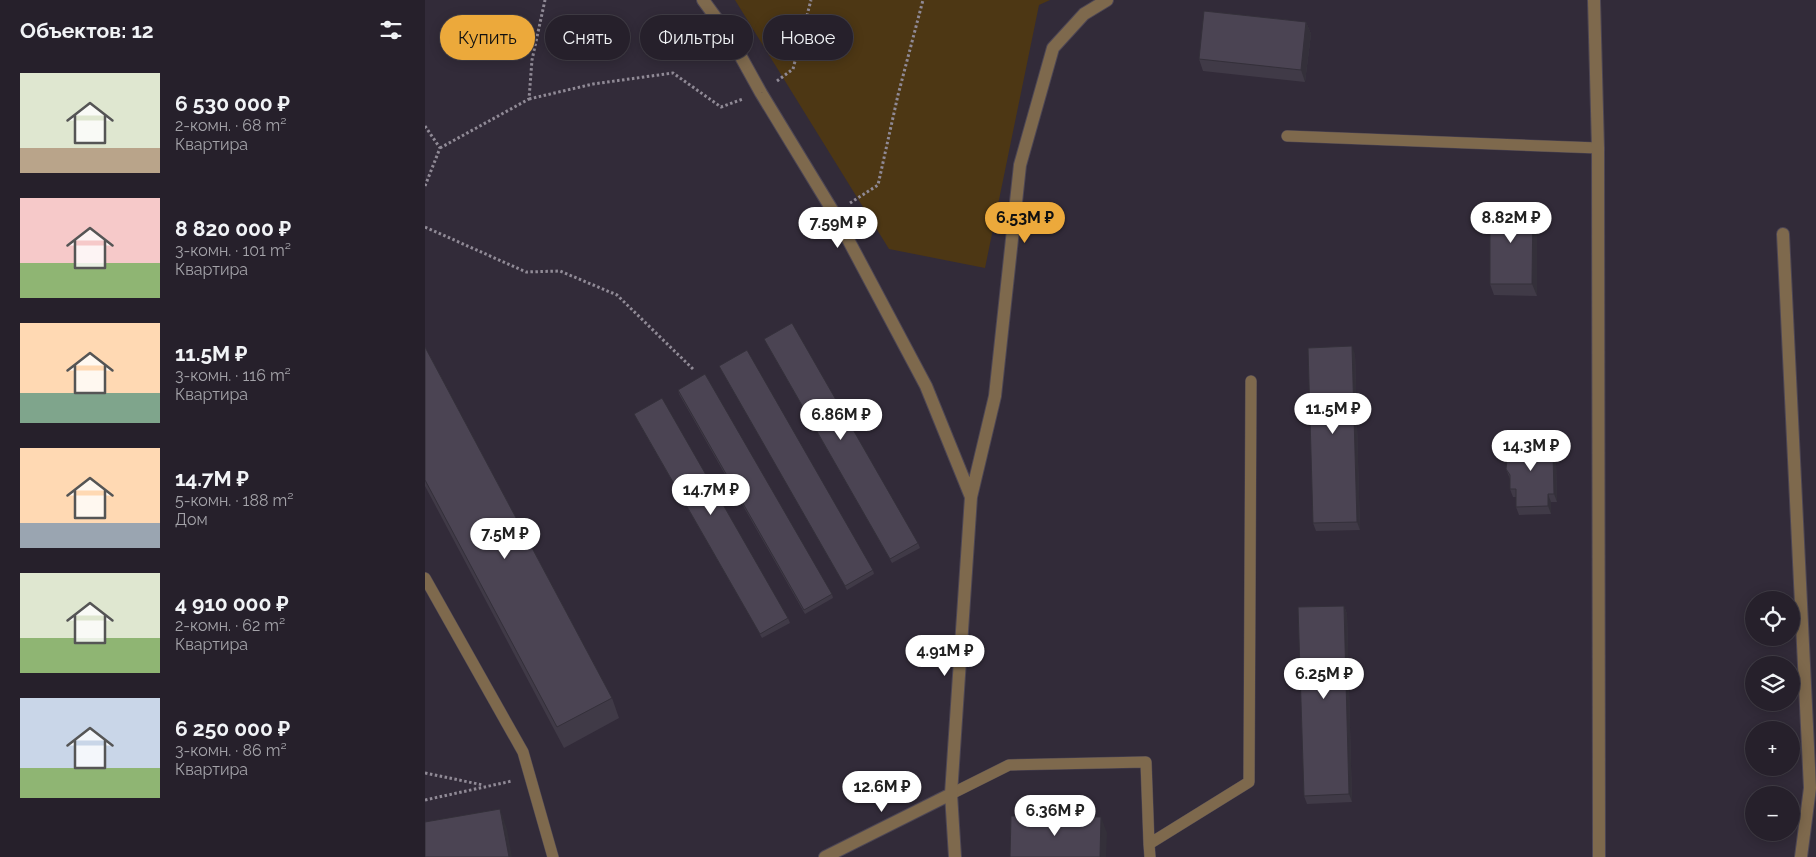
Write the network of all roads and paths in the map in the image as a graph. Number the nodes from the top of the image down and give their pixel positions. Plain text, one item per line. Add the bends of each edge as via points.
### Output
1 (545, 0) edge
2 (703, 0) edge
3 (811, 0) edge
4 (923, 0) edge
5 (1107, 0) edge
6 (1595, 0) edge
7 (761, 92) junction
8 (529, 99) junction
9 (425, 126) edge
10 (1287, 136) dead end
11 (440, 148) junction
12 (1598, 148) junction
13 (425, 186) edge
14 (835, 213) junction
15 (425, 227) edge
16 (1783, 234) dead end
17 (694, 370) dead end
18 (1251, 381) dead end
19 (971, 498) junction
20 (425, 578) edge
21 (425, 773) edge
22 (531, 776) junction
23 (487, 786) junction
24 (951, 794) junction
25 (425, 800) edge
26 (1149, 844) junction
27 (553, 857) edge
28 (825, 857) edge
29 (955, 857) edge
30 (1149, 857) edge
31 (1599, 857) edge
32 (1801, 857) edge

1 - 8 path via 532,60
2 - 7 street via 730,37
3 - 7 path via 793,69
4 - 14 path via 878,185
5 - 19 street via 1084,14 1053,48 1020,165 995,396
6 - 12 street
7 - 8 path via 721,107 673,72 593,84
7 - 14 street
8 - 11 path
9 - 11 path
10 - 12 lane
11 - 13 path
12 - 31 street
14 - 19 street via 926,386
15 - 17 path via 526,272 560,271 617,295
16 - 32 street via 1810,788
18 - 26 lane via 1249,782
19 - 24 street
20 - 22 lane via 523,752
21 - 23 path
22 - 23 path
22 - 27 lane
23 - 25 path
24 - 26 lane via 1009,765 1146,762
24 - 28 street
24 - 29 street
26 - 30 lane

